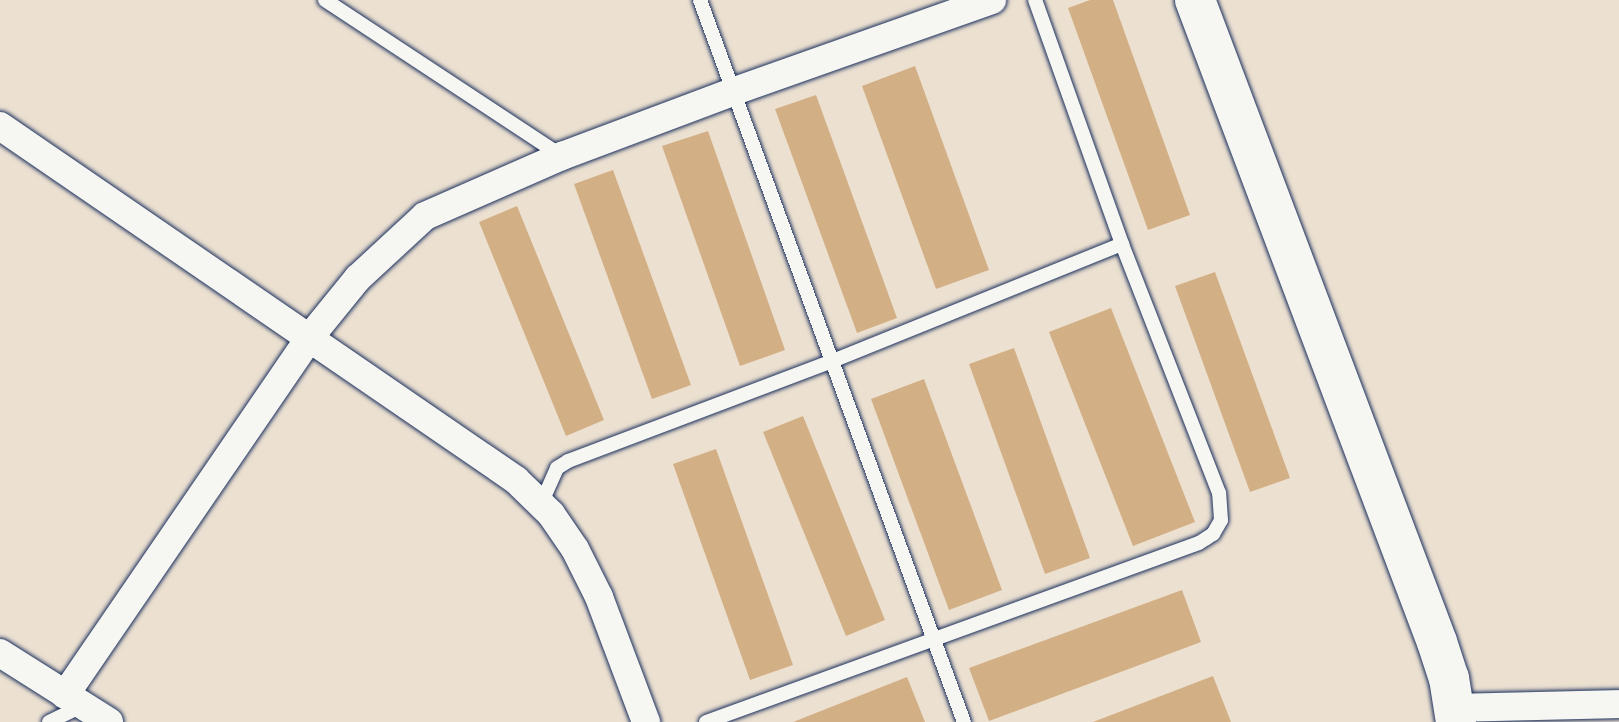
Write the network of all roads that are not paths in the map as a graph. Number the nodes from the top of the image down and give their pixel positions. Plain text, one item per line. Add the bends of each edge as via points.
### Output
1 (325, 0) edge
2 (700, 0) edge
3 (992, 0) edge
4 (1035, 0) edge
5 (1195, 0) edge
6 (732, 92) junction
7 (0, 126) edge
8 (562, 156) junction
9 (1122, 244) junction
10 (310, 337) junction
11 (830, 362) junction
12 (541, 504) junction
13 (932, 641) junction
14 (0, 653) edge
15 (74, 700) junction
16 (1619, 704) edge
17 (1456, 715) edge
18 (49, 722) edge
19 (109, 722) edge
20 (646, 722) edge
21 (706, 722) edge
22 (964, 722) edge

1 - 8 lane
2 - 6 lane
3 - 6 street
4 - 9 lane
5 - 17 main road via 1437,642
6 - 8 street
6 - 11 lane
7 - 10 street
8 - 10 street via 425,216 358,278
9 - 11 lane
9 - 13 lane via 1219,493 1221,520 1199,543
10 - 12 street via 516,480
10 - 15 street
11 - 12 lane via 568,461 557,468
11 - 13 lane
12 - 20 street via 575,549 599,597
13 - 21 lane
13 - 22 lane
14 - 15 street
15 - 18 lane
15 - 19 street
16 - 17 street

